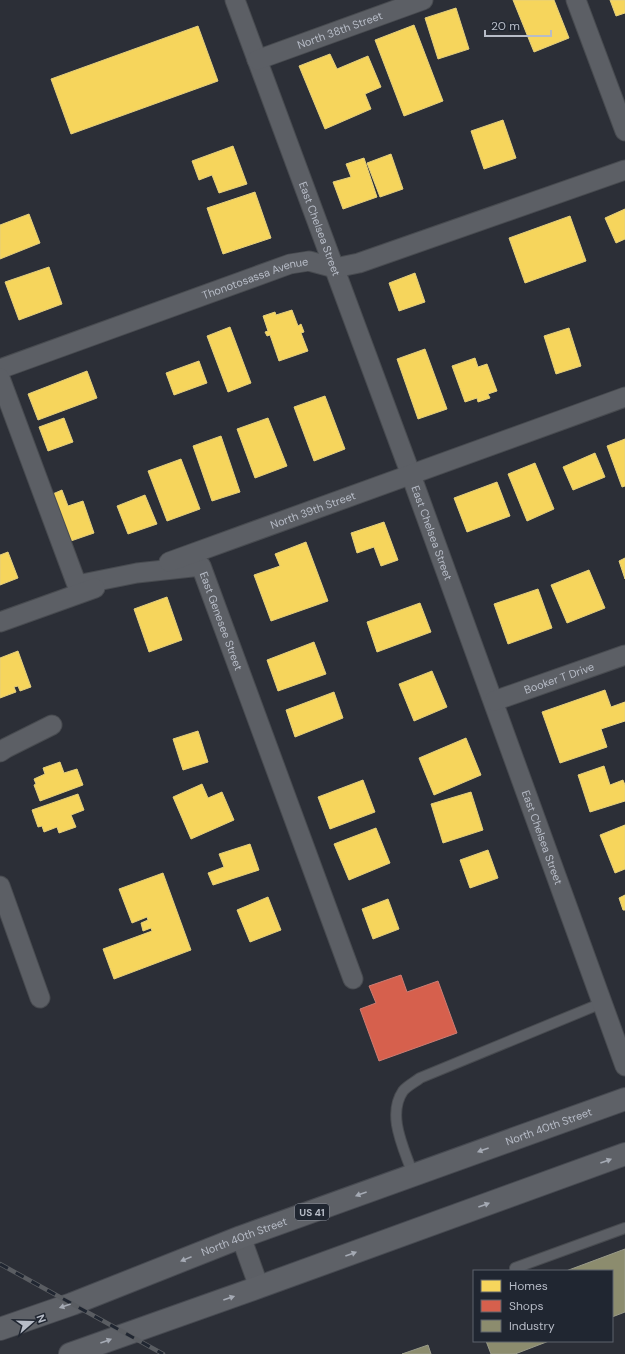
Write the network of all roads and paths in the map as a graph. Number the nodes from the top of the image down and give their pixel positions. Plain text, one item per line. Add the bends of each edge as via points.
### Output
1 (235, 0) edge
2 (423, 0) edge
3 (576, 0) edge
4 (257, 60) junction
5 (625, 131) edge
6 (625, 170) edge
7 (335, 268) junction
8 (0, 369) edge
9 (0, 378) edge
10 (625, 397) edge
11 (411, 474) junction
12 (138, 573) junction
13 (0, 622) edge
14 (625, 655) edge
15 (494, 701) junction
16 (52, 725) dead end
17 (0, 752) edge
18 (0, 886) edge
19 (4, 909) edge
20 (353, 979) dead end
21 (40, 998) dead end
22 (602, 1003) junction
23 (625, 1066) edge
24 (625, 1099) edge
25 (625, 1154) edge
26 (413, 1175) junction
27 (625, 1228) edge
28 (241, 1237) junction
29 (515, 1268) dead end
30 (259, 1287) junction
31 (0, 1329) edge
32 (70, 1354) edge

1 - 4 street, East Chelsea Street
2 - 4 street, North 38th Street
3 - 5 street
4 - 7 street, East Chelsea Street
6 - 7 street, Thonotosassa Avenue via 359,263
7 - 8 street, Thonotosassa Avenue via 309,261 290,264
7 - 11 street, East Chelsea Street
9 - 12 street, East Genesee Street via 77,585
10 - 11 street, North 39th Street
11 - 12 street, North 39th Street
11 - 15 street, East Chelsea Street
12 - 13 street, North 39th Street
12 - 20 street, East Genesee Street via 200,566
14 - 15 street, Booker T Drive
15 - 22 street, East Chelsea Street
16 - 17 street
18 - 19 street
19 - 21 street
22 - 23 street, East Chelsea Street
22 - 26 lane via 420,1078 403,1091 396,1107 398,1132
24 -> 26 main road, North 40th Street / US 41
30 -> 25 main road
26 -> 28 main road, North 40th Street / US 41
27 - 29 lane
28 - 30 street
28 -> 31 main road, North 40th Street / US 41 via 80,1301
32 -> 30 main road

